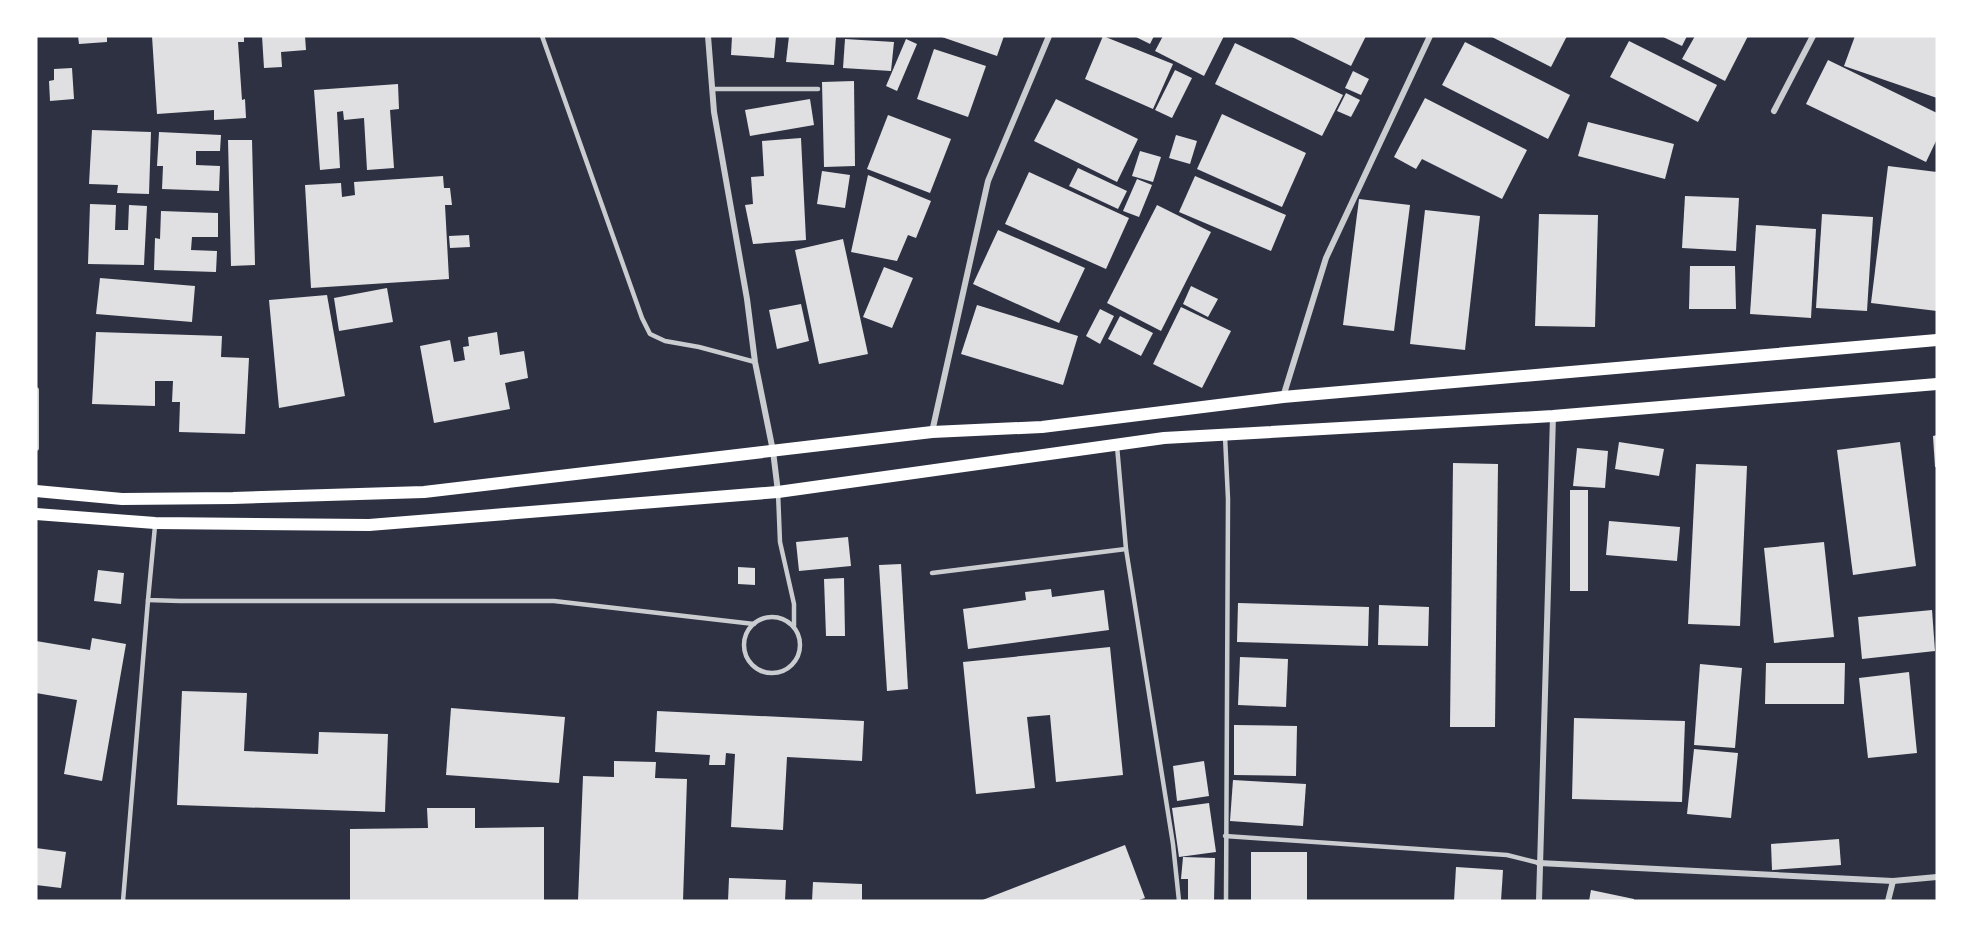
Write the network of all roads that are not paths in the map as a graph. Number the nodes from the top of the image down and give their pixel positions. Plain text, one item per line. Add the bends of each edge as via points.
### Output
1 (542, 36) edge
2 (708, 36) edge
3 (1049, 36) edge
4 (1430, 36) edge
5 (1813, 36) edge
6 (712, 89) junction
7 (818, 89) dead end
8 (1774, 111) dead end
9 (1937, 340) edge
10 (755, 362) junction
11 (1937, 384) edge
12 (36, 390) edge
13 (1283, 397) junction
14 (1553, 416) junction
15 (932, 432) junction
16 (1225, 434) junction
17 (1117, 446) junction
18 (36, 448) edge
19 (773, 451) junction
20 (36, 491) edge
21 (778, 492) junction
22 (36, 514) edge
23 (155, 523) junction
24 (1126, 549) junction
25 (932, 573) dead end
26 (148, 600) junction
27 (754, 624) junction
28 (794, 626) junction
29 (1225, 836) junction
30 (1539, 863) junction
31 (1937, 877) edge
32 (1893, 881) junction
33 (123, 901) edge
34 (1179, 901) edge
35 (1226, 901) edge
36 (1539, 901) edge
37 (1888, 901) edge

1 - 10 lane via 650,334
2 - 6 street
3 - 15 street via 988,181
4 - 13 street via 1326,258
5 - 8 street
6 - 7 lane
6 - 10 street
9 - 13 main road
10 - 19 street
11 - 14 main road
12 - 18 street
13 - 15 main road via 1042,427
14 - 16 main road
14 - 30 street
15 - 19 main road
16 - 17 main road
16 - 29 lane
17 - 21 main road
17 - 24 lane
19 - 20 main road via 424,492 122,499
19 - 21 street
21 - 23 main road via 369,525
21 - 28 lane via 780,543 794,604
22 - 23 main road
23 - 26 lane
24 - 25 lane
24 - 34 lane
26 - 27 lane via 554,601
26 - 33 lane
27 - 28 lane via 774,617
27 - 28 lane via 747,633 745,655 760,671 771,674 792,666 798,657 800,636
29 - 30 lane via 1507,855
29 - 35 lane
30 - 32 street
30 - 36 street
31 - 32 street
32 - 37 street

